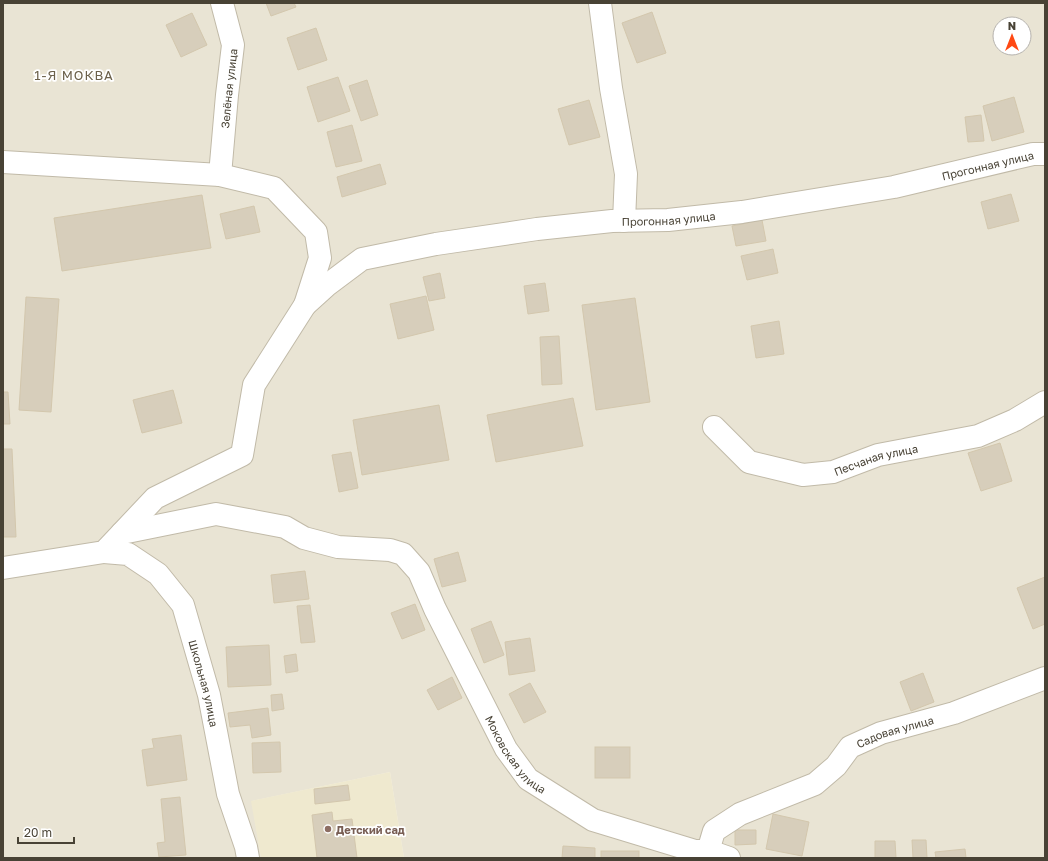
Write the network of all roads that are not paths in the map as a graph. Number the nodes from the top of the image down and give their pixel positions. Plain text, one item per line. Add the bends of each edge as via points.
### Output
1 (222, 3) edge
2 (600, 3) edge
3 (1045, 154) edge
4 (3, 162) edge
5 (220, 175) junction
6 (624, 221) junction
7 (305, 305) junction
8 (1045, 402) edge
9 (714, 427) dead end
10 (122, 533) junction
11 (104, 552) junction
12 (3, 568) edge
13 (1045, 678) edge
14 (708, 855) edge
15 (248, 858) edge
16 (729, 858) edge

1 - 5 street, Зелёная улица via 233,45
2 - 6 street via 626,174
3 - 6 street, Прогонная улица via 1033,154 894,187 742,212 668,220
4 - 5 street
5 - 7 street via 274,188 316,232 320,258
6 - 7 street, Прогонная улица via 537,229 436,244 362,259
7 - 10 street via 254,384 242,454 155,498
8 - 9 street, Песчаная улица via 1015,420 978,436 878,456 833,472 803,475 748,462
10 - 11 street
10 - 14 street, Моковская улица via 216,514 285,527 304,538 338,547 390,550 403,554 419,572 506,749 528,779 593,820
11 - 12 street, Школьная улица
11 - 15 street, Школьная улица via 128,554 158,574 183,605 209,695 228,794
13 - 14 street, Садовая улица via 954,713 881,733 850,748 836,766 815,784 740,814 714,831
14 - 16 street, Моковская улица

